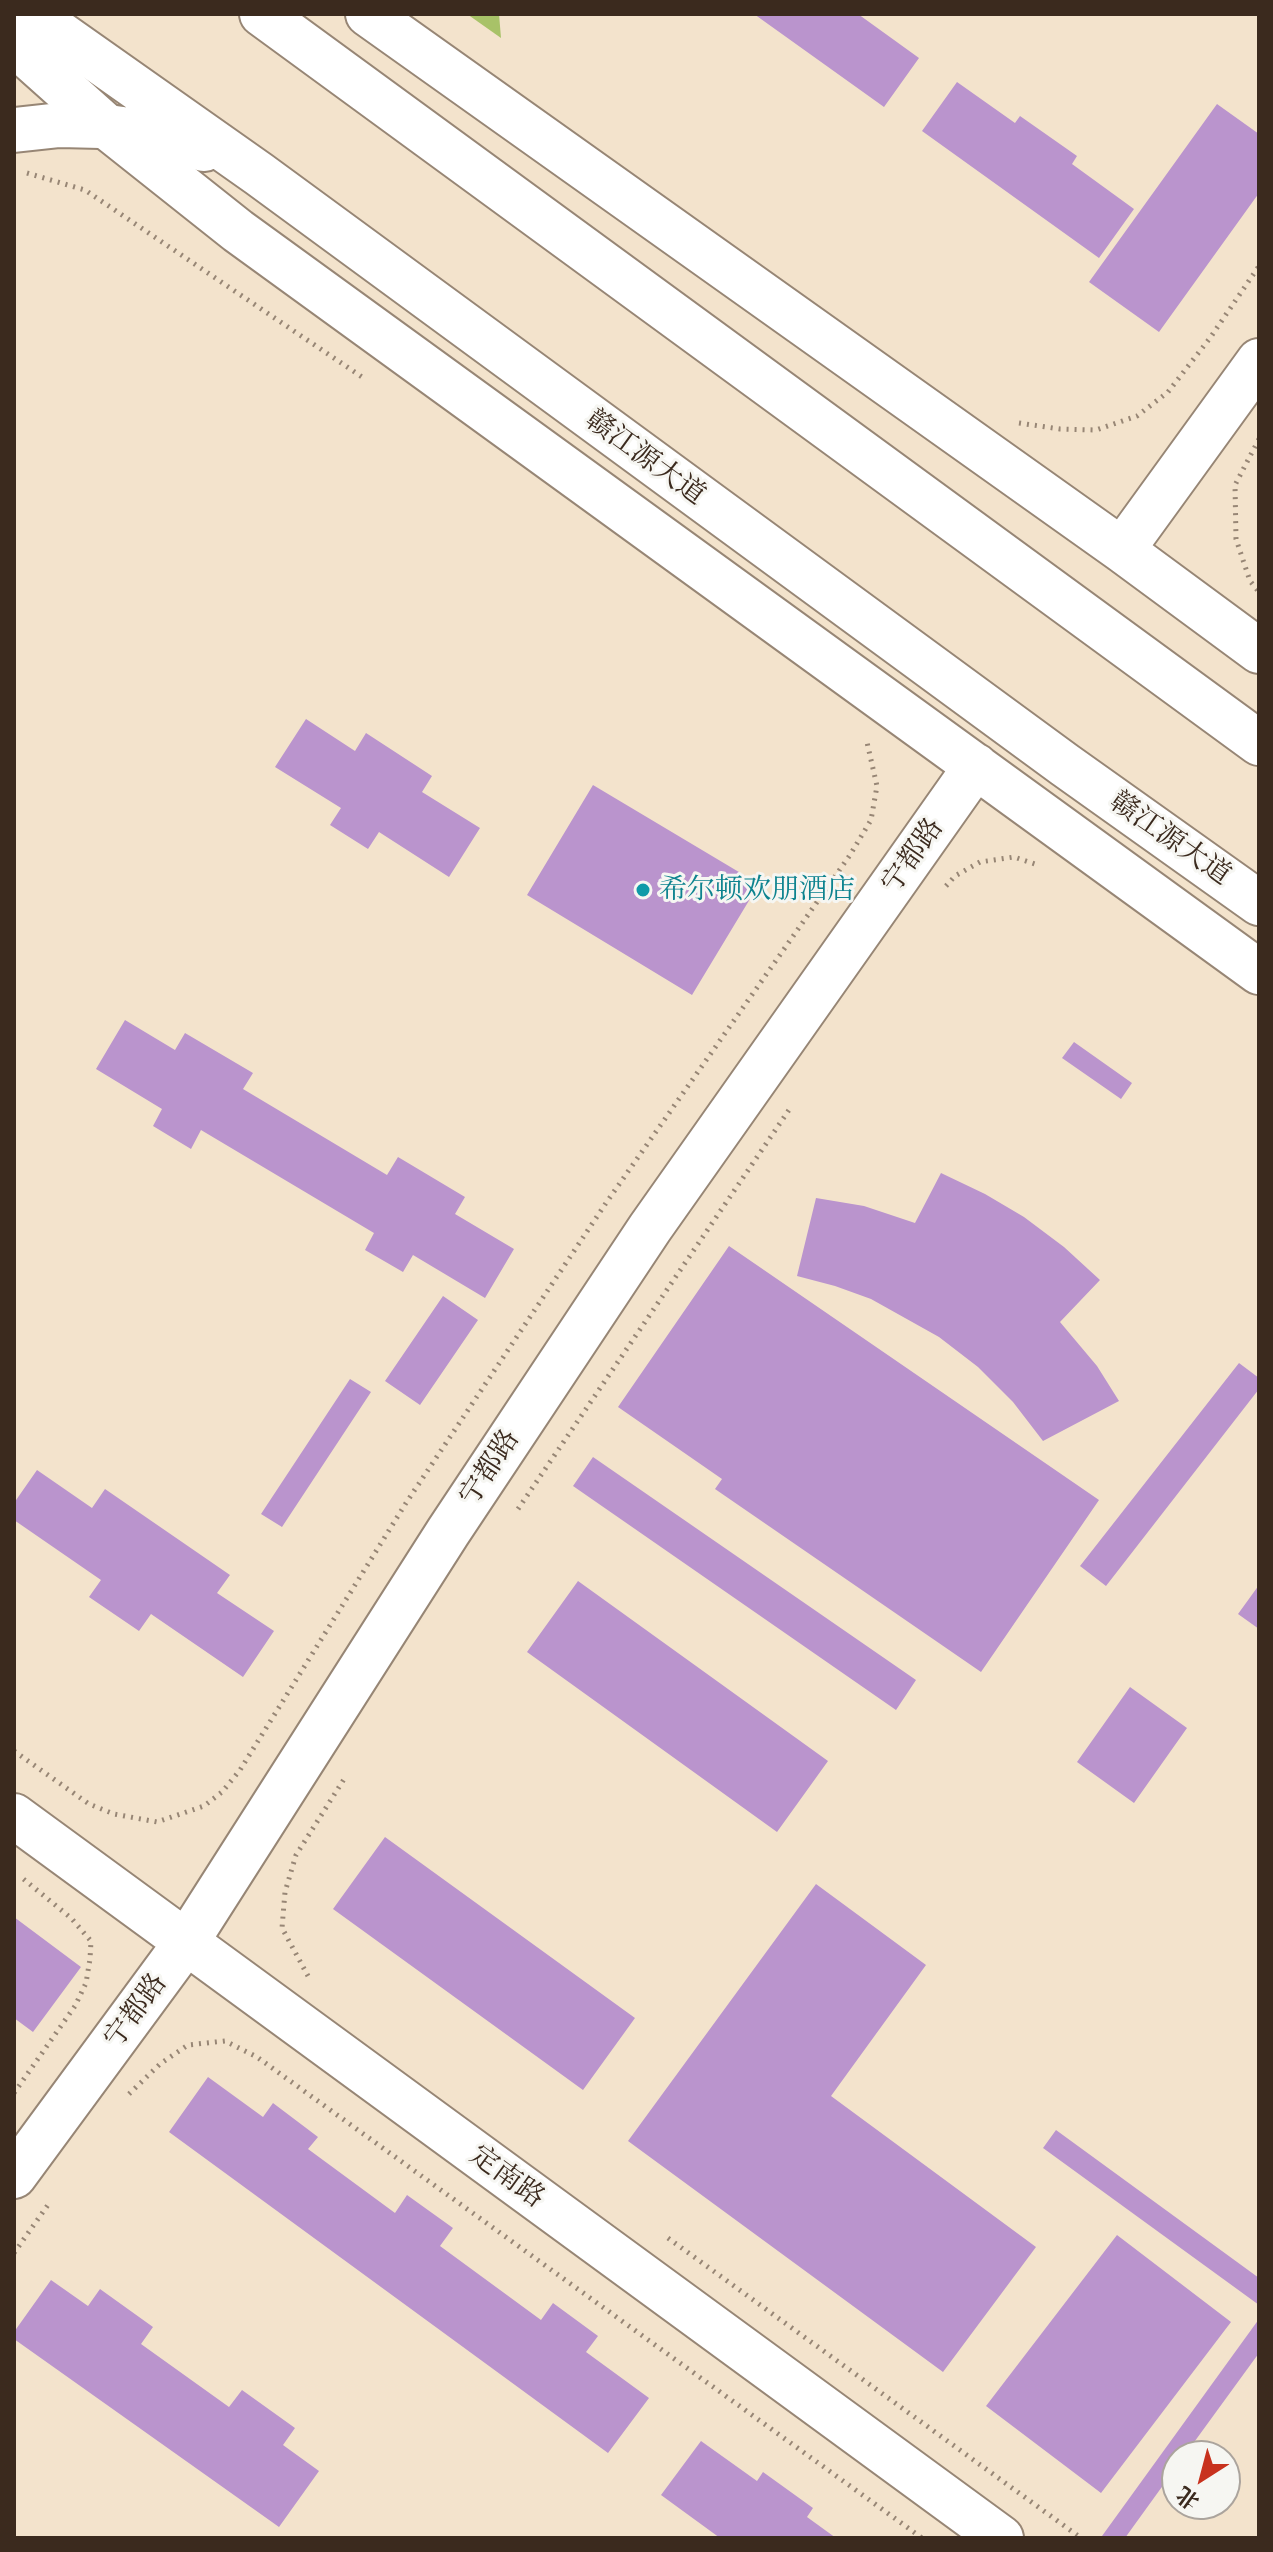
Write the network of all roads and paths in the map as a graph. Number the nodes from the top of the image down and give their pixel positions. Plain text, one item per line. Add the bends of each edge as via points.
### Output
1 (32, 14) edge
2 (262, 14) edge
3 (297, 14) edge
4 (368, 14) edge
5 (14, 44) edge
6 (337, 71) junction
7 (107, 127) junction
8 (14, 130) edge
9 (23, 174) dead end
10 (259, 174) junction
11 (1259, 266) edge
12 (1259, 361) edge
13 (376, 386) dead end
14 (1016, 423) dead end
15 (1259, 439) edge
16 (1122, 550) junction
17 (1259, 592) edge
18 (1259, 651) edge
19 (857, 726) dead end
20 (1259, 743) edge
21 (976, 766) junction
22 (1050, 869) dead end
23 (945, 887) dead end
24 (1259, 903) edge
25 (1259, 972) edge
26 (792, 1105) dead end
27 (512, 1517) dead end
28 (14, 1751) edge
29 (354, 1763) dead end
30 (14, 1816) edge
31 (14, 1871) edge
32 (187, 1941) junction
33 (316, 1982) dead end
34 (14, 2093) edge
35 (124, 2099) dead end
36 (14, 2176) edge
37 (56, 2193) dead end
38 (657, 2230) dead end
39 (14, 2253) edge
40 (922, 2538) edge
41 (1001, 2538) edge
42 (1081, 2538) edge

1 - 10 street, 赣江源大道
2 - 6 street
3 - 6 street
4 - 16 street
5 - 7 street
6 - 20 street
7 - 8 street
7 - 10 street via 183,141
7 - 21 street via 238,231
9 - 13 path via 85,190
10 - 24 street, 赣江源大道
11 - 14 path via 1168,392 1137,416 1096,430
12 - 16 street
15 - 17 path via 1235,485 1236,539
16 - 18 street
19 - 28 path via 867,738 877,786 871,820 606,1203 222,1792 204,1806 157,1822 114,1814 89,1804
21 - 25 street
21 - 32 street, 宁都路 via 650,1228
22 - 23 path via 1014,857 980,862
26 - 27 path
29 - 33 path via 296,1855 285,1892 282,1928 306,1974
30 - 32 street, 定南路
31 - 34 path via 91,1941 86,1983 75,2006
32 - 36 street, 宁都路
32 - 41 street, 定南路
35 - 40 path via 188,2045 225,2041 257,2057
37 - 39 path
38 - 42 path

